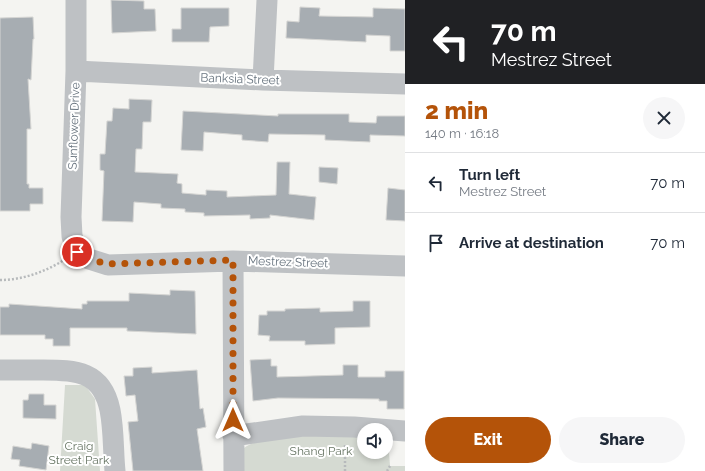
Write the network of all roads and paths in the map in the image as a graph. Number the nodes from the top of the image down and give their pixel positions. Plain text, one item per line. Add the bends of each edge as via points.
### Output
1 (76, 0) edge
2 (268, 0) edge
3 (76, 71) junction
4 (263, 80) junction
5 (405, 84) edge
6 (77, 252) junction
7 (233, 260) junction
8 (405, 266) edge
9 (0, 280) edge
10 (0, 370) edge
11 (346, 427) junction
12 (405, 431) edge
13 (233, 436) junction
14 (390, 466) dead end
15 (115, 471) edge
16 (234, 471) edge
17 (345, 471) edge
18 (387, 471) edge

1 - 3 street, Sunflower Drive
2 - 4 street
3 - 4 street, Banksia Street
3 - 6 street, Sunflower Drive via 71,217 72,236
4 - 5 street, Banksia Street
6 - 7 street, Mestrez Street via 89,259 108,264
6 - 9 path via 49,269 11,280
7 - 8 street, Mestrez Street
7 - 13 street
10 - 15 street via 69,370 93,378 107,398
11 - 12 street
11 - 13 street via 286,427
11 - 17 path
13 - 16 street
14 - 18 path

